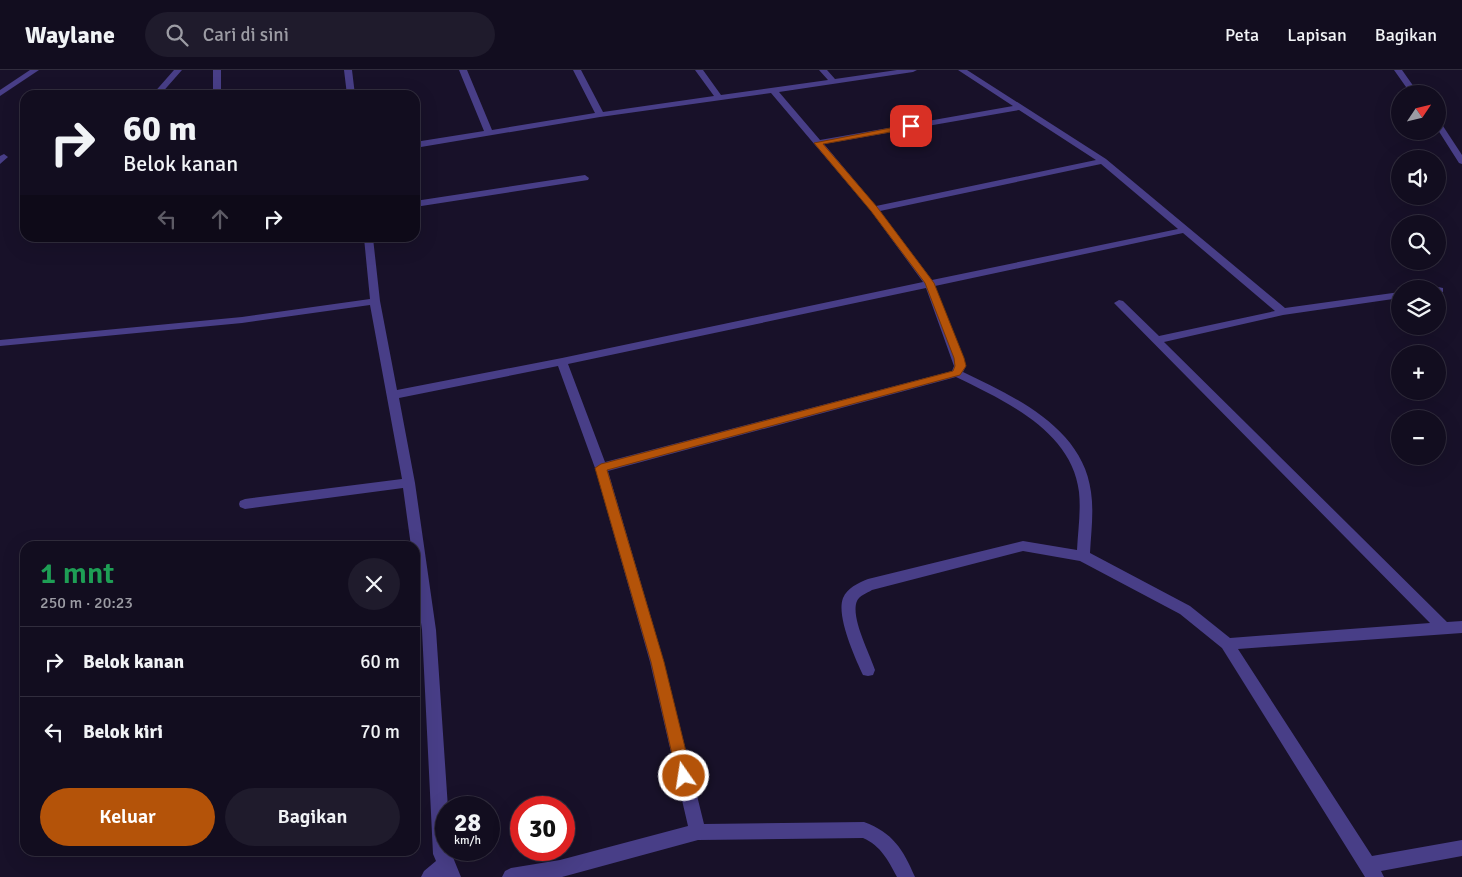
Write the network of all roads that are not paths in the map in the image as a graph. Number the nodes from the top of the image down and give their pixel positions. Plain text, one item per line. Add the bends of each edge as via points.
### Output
1 (34, 70) edge
2 (178, 70) edge
3 (217, 70) edge
4 (348, 70) edge
5 (462, 70) edge
6 (577, 70) edge
7 (699, 70) edge
8 (823, 70) edge
9 (913, 70) edge
10 (962, 70) edge
11 (1398, 70) edge
12 (834, 82) junction
13 (1409, 85) edge
14 (160, 90) edge
15 (217, 90) edge
16 (350, 90) edge
17 (774, 91) junction
18 (0, 94) edge
19 (720, 99) junction
20 (1022, 107) junction
21 (600, 116) junction
22 (489, 134) junction
23 (1446, 134) edge
24 (818, 143) junction
25 (420, 144) edge
26 (1458, 147) edge
27 (1103, 161) junction
28 (1462, 161) edge
29 (586, 178) dead end
30 (420, 203) edge
31 (874, 209) junction
32 (1185, 230) junction
33 (368, 242) edge
34 (929, 283) junction
35 (1391, 296) edge
36 (375, 301) junction
37 (1119, 303) dead end
38 (1283, 312) junction
39 (1158, 340) junction
40 (0, 343) edge
41 (562, 362) junction
42 (957, 373) junction
43 (393, 395) junction
44 (601, 468) junction
45 (409, 483) junction
46 (245, 504) dead end
47 (414, 541) edge
48 (1083, 556) junction
49 (420, 608) edge
50 (1443, 627) junction
51 (1462, 627) edge
52 (422, 631) edge
53 (1227, 644) junction
54 (868, 670) dead end
55 (698, 832) junction
56 (1462, 848) edge
57 (449, 871) edge
58 (1372, 871) edge
59 (430, 877) edge
60 (511, 877) edge
61 (906, 877) edge

1 - 18 street
2 - 14 street
3 - 15 street
4 - 16 street
5 - 22 street
6 - 21 street
7 - 19 street
8 - 12 street
9 - 12 street
10 - 20 street
11 - 13 street
12 - 17 street
17 - 19 street
17 - 24 street
19 - 21 street
20 - 24 street
20 - 27 street
21 - 22 street
22 - 25 street
23 - 26 street
24 - 31 street
26 - 28 street
27 - 31 street
27 - 32 street
29 - 30 street
31 - 34 street
32 - 34 street
32 - 38 street
33 - 36 street
34 - 41 street
34 - 42 street via 959,358
35 - 38 street
36 - 40 street via 242,320
36 - 43 street
37 - 39 street
38 - 39 street
39 - 50 street
41 - 43 street
41 - 44 street
42 - 44 street
42 - 48 street via 1011,399 1043,423 1064,445 1080,470 1085,491
43 - 45 street
44 - 55 street via 657,662
45 - 46 street
45 - 47 street
48 - 53 street via 1185,610
48 - 54 street via 1022,546 868,585 850,600 848,613
49 - 52 street
50 - 51 street
50 - 53 street
52 - 57 street via 442,854
53 - 58 street
55 - 60 street via 560,869
55 - 61 street via 864,830 882,837
56 - 58 street
57 - 59 street

